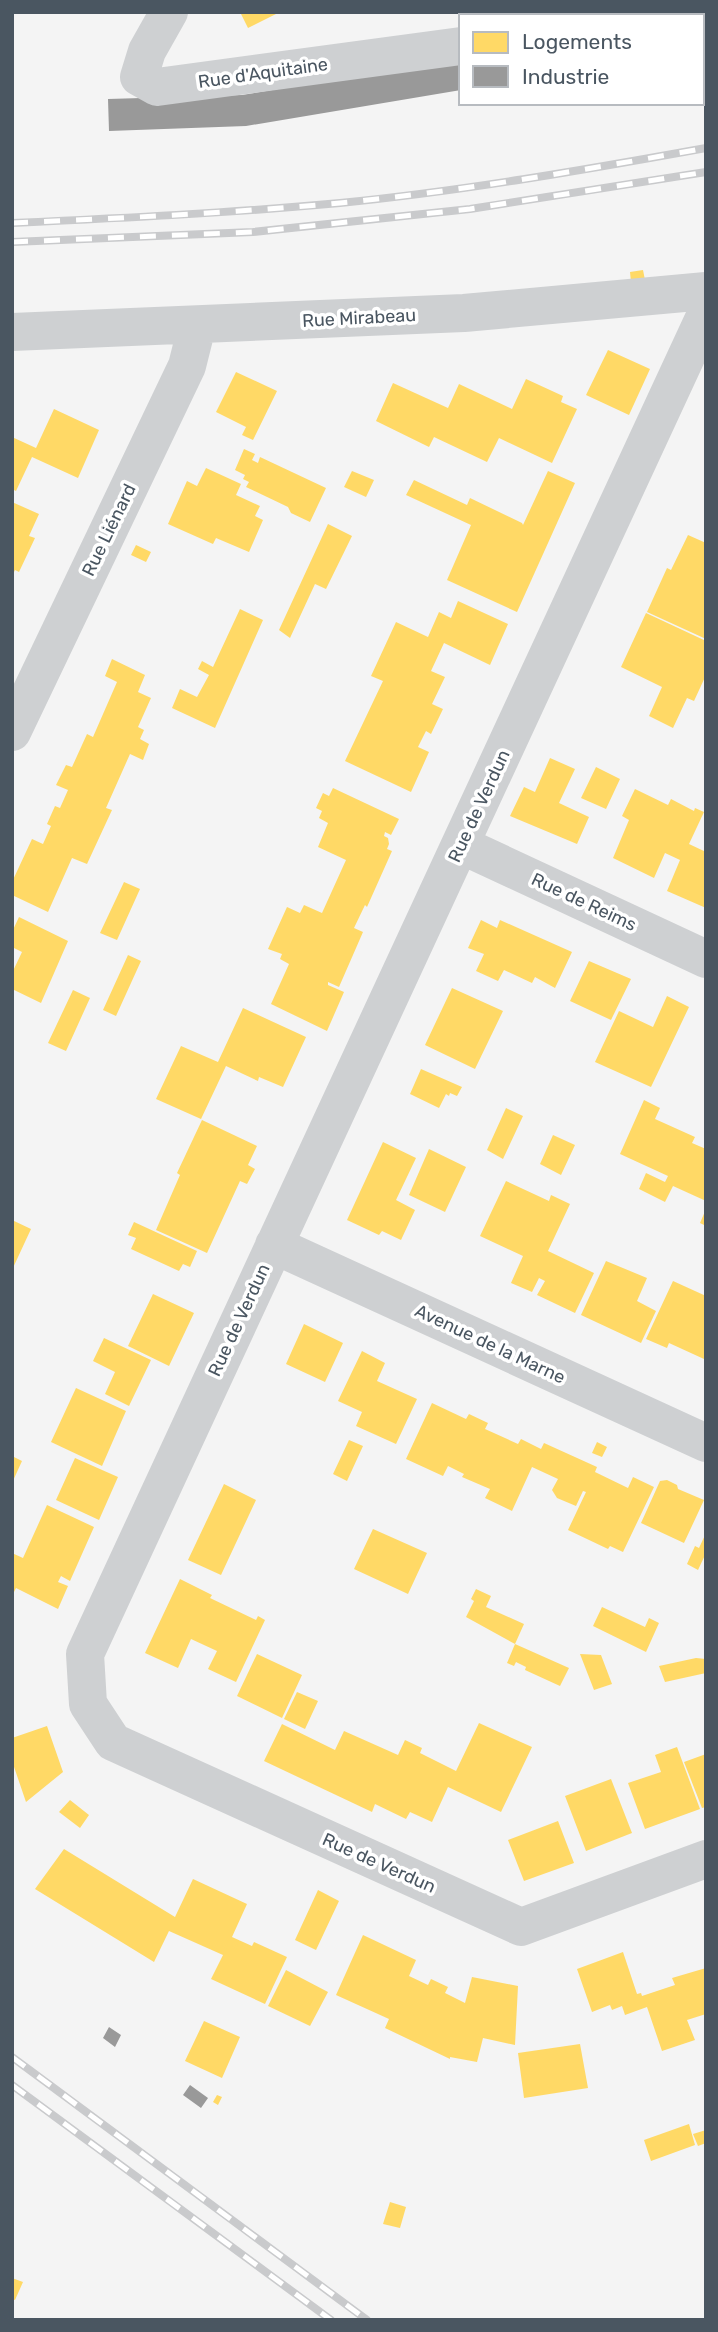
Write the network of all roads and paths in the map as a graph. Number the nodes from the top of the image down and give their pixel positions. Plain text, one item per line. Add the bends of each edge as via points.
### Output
1 (169, 12) edge
2 (459, 46) edge
3 (706, 290) edge
4 (706, 314) edge
5 (197, 326) junction
6 (12, 332) edge
7 (12, 732) edge
8 (461, 845) junction
9 (706, 960) edge
10 (274, 1245) junction
11 (706, 1443) edge
12 (706, 1859) edge

1 - 2 street, Rue d'Aquitaine via 139,77 157,87
3 - 5 street, Rue Mirabeau via 464,313
4 - 8 street, Rue de Verdun
5 - 6 street, Rue Mirabeau
5 - 7 street, Rue Liénard via 187,366
8 - 9 street, Rue de Reims
8 - 10 street, Rue de Verdun
10 - 11 street, Avenue de la Marne
10 - 12 street, Rue de Verdun via 85,1654 88,1704 113,1742 521,1927

